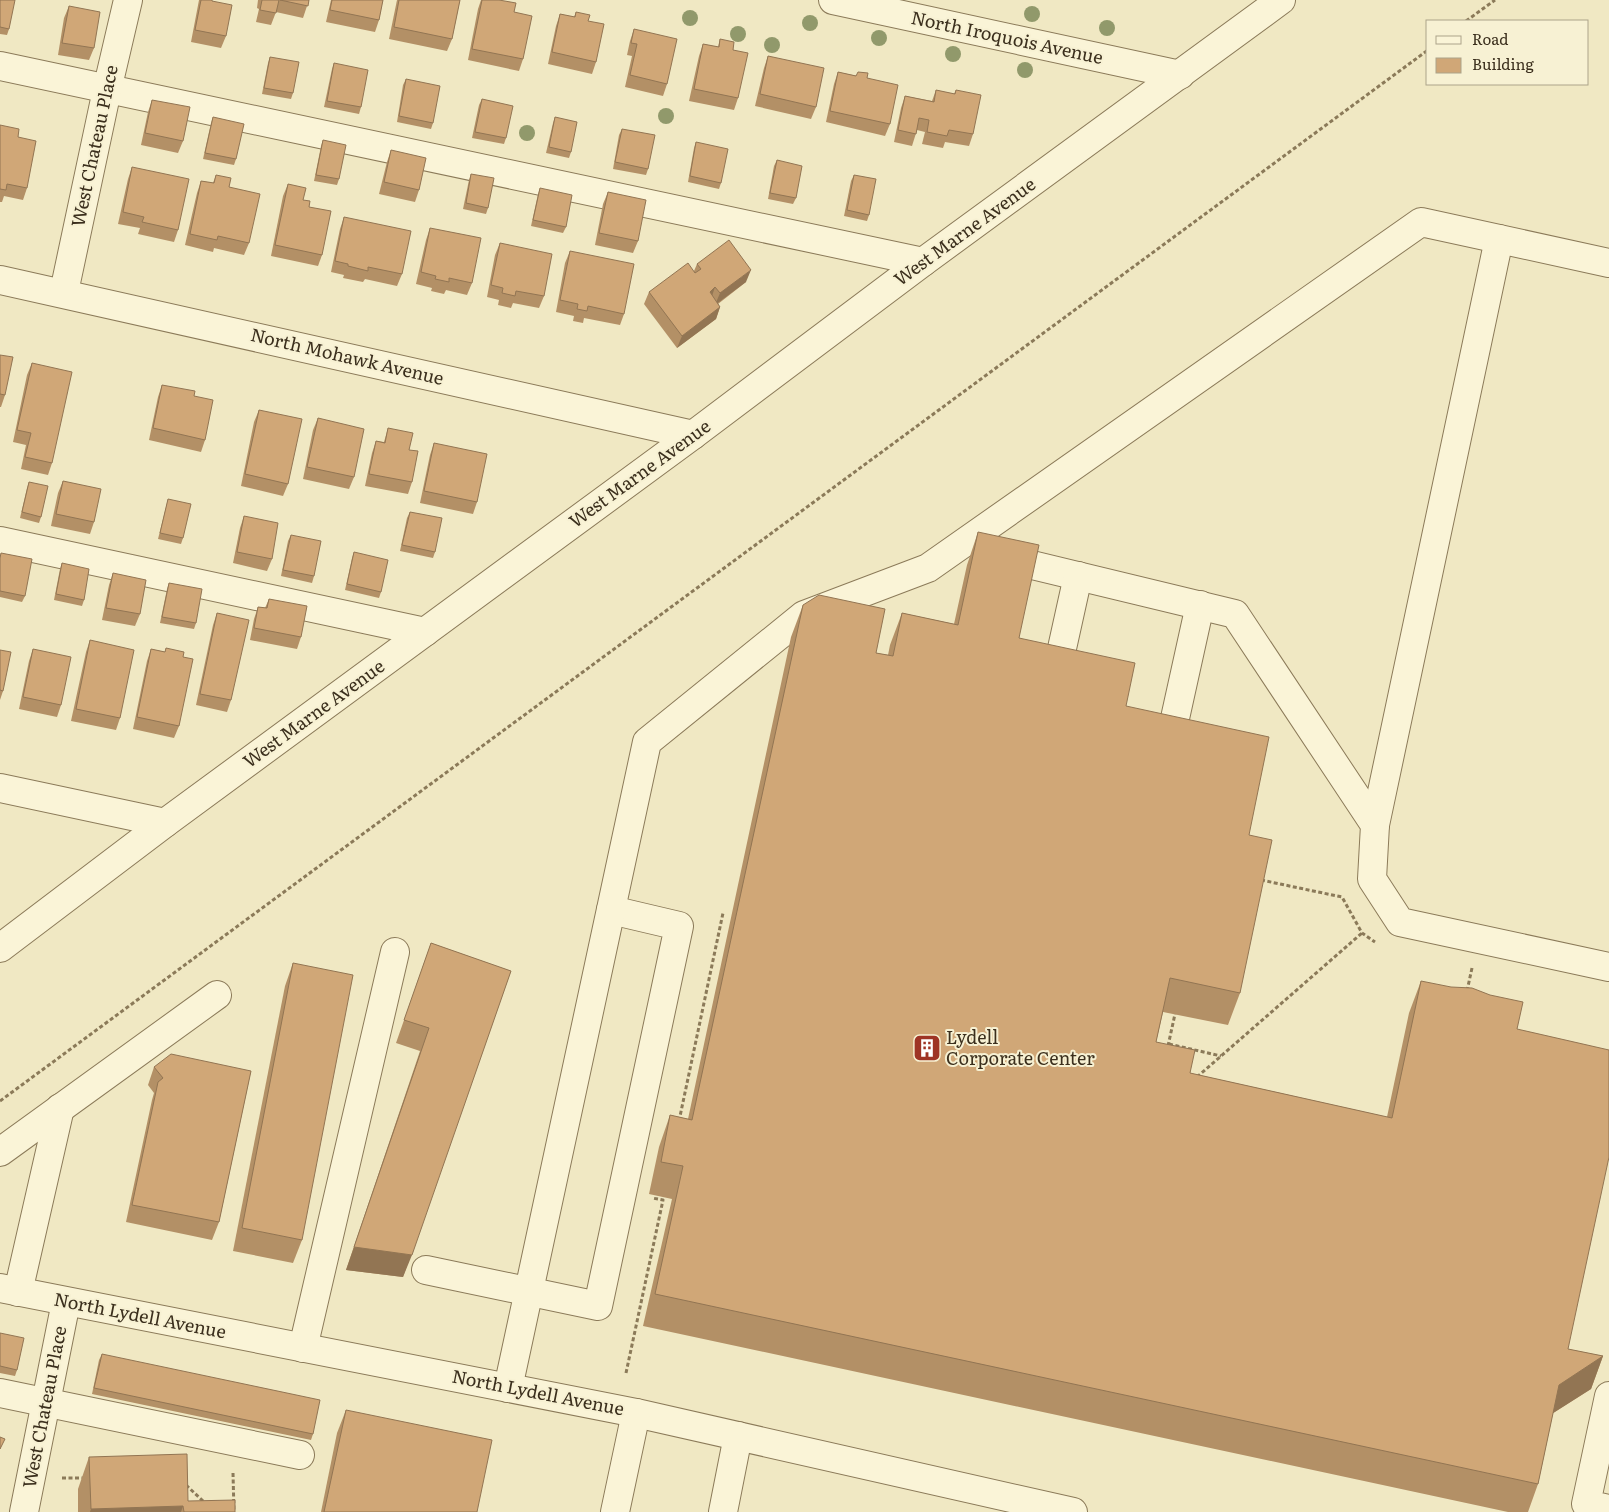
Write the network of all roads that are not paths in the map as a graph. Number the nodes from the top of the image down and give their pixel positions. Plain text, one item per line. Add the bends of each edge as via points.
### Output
1 (128, 0) edge
2 (833, 0) edge
3 (1281, 0) edge
4 (0, 66) edge
5 (1180, 75) junction
6 (106, 90) junction
7 (1499, 239) junction
8 (923, 262) junction
9 (1609, 263) edge
10 (0, 280) edge
11 (64, 292) junction
12 (693, 435) junction
13 (0, 541) edge
14 (958, 547) junction
15 (1078, 576) junction
16 (1200, 605) junction
17 (425, 632) junction
18 (1055, 680) edge
19 (1168, 750) edge
20 (0, 788) edge
21 (165, 823) junction
22 (1375, 825) junction
23 (611, 910) junction
24 (0, 948) edge
25 (394, 952) dead end
26 (1609, 967) edge
27 (217, 995) dead end
28 (60, 1108) junction
29 (0, 1152) edge
30 (426, 1270) dead end
31 (9, 1290) edge
32 (530, 1293) junction
33 (66, 1302) junction
34 (303, 1348) junction
35 (508, 1388) junction
36 (0, 1393) edge
37 (1609, 1396) edge
38 (46, 1402) junction
39 (636, 1413) junction
40 (738, 1436) junction
41 (300, 1455) dead end
42 (1609, 1509) edge
43 (24, 1512) edge
44 (615, 1512) edge
45 (723, 1512) edge
46 (1073, 1512) edge

1 - 6 street, West Chateau Place
2 - 5 street, North Iroquois Avenue
3 - 5 street, West Marne Avenue
4 - 6 street
5 - 8 street, West Marne Avenue
6 - 8 street
6 - 11 street, West Chateau Place
7 - 9 street
7 - 14 street via 1420,222
7 - 22 street
8 - 12 street, West Marne Avenue
10 - 11 street, North Mohawk Avenue
11 - 12 street, North Mohawk Avenue
12 - 17 street, West Marne Avenue
13 - 17 street
14 - 15 street
14 - 23 street via 928,568 804,615 647,742
15 - 16 street
15 - 18 street
16 - 19 street
16 - 22 street via 1235,614
17 - 21 street, West Marne Avenue
20 - 21 street
21 - 24 street, West Marne Avenue
22 - 26 street via 1372,879 1400,922
23 - 32 street
23 - 32 street via 679,926 598,1306
25 - 34 street
27 - 28 street
28 - 29 street
28 - 31 street
30 - 32 street
31 - 33 street, North Lydell Avenue
32 - 35 street
33 - 34 street, North Lydell Avenue
33 - 38 street, West Chateau Place
34 - 35 street, North Lydell Avenue
35 - 39 street, North Lydell Avenue
36 - 38 street
37 - 42 street via 1586,1504
38 - 41 street
38 - 43 street, West Chateau Place
39 - 40 street, North Lydell Avenue
39 - 44 street
40 - 45 street
40 - 46 street, North Lydell Avenue

